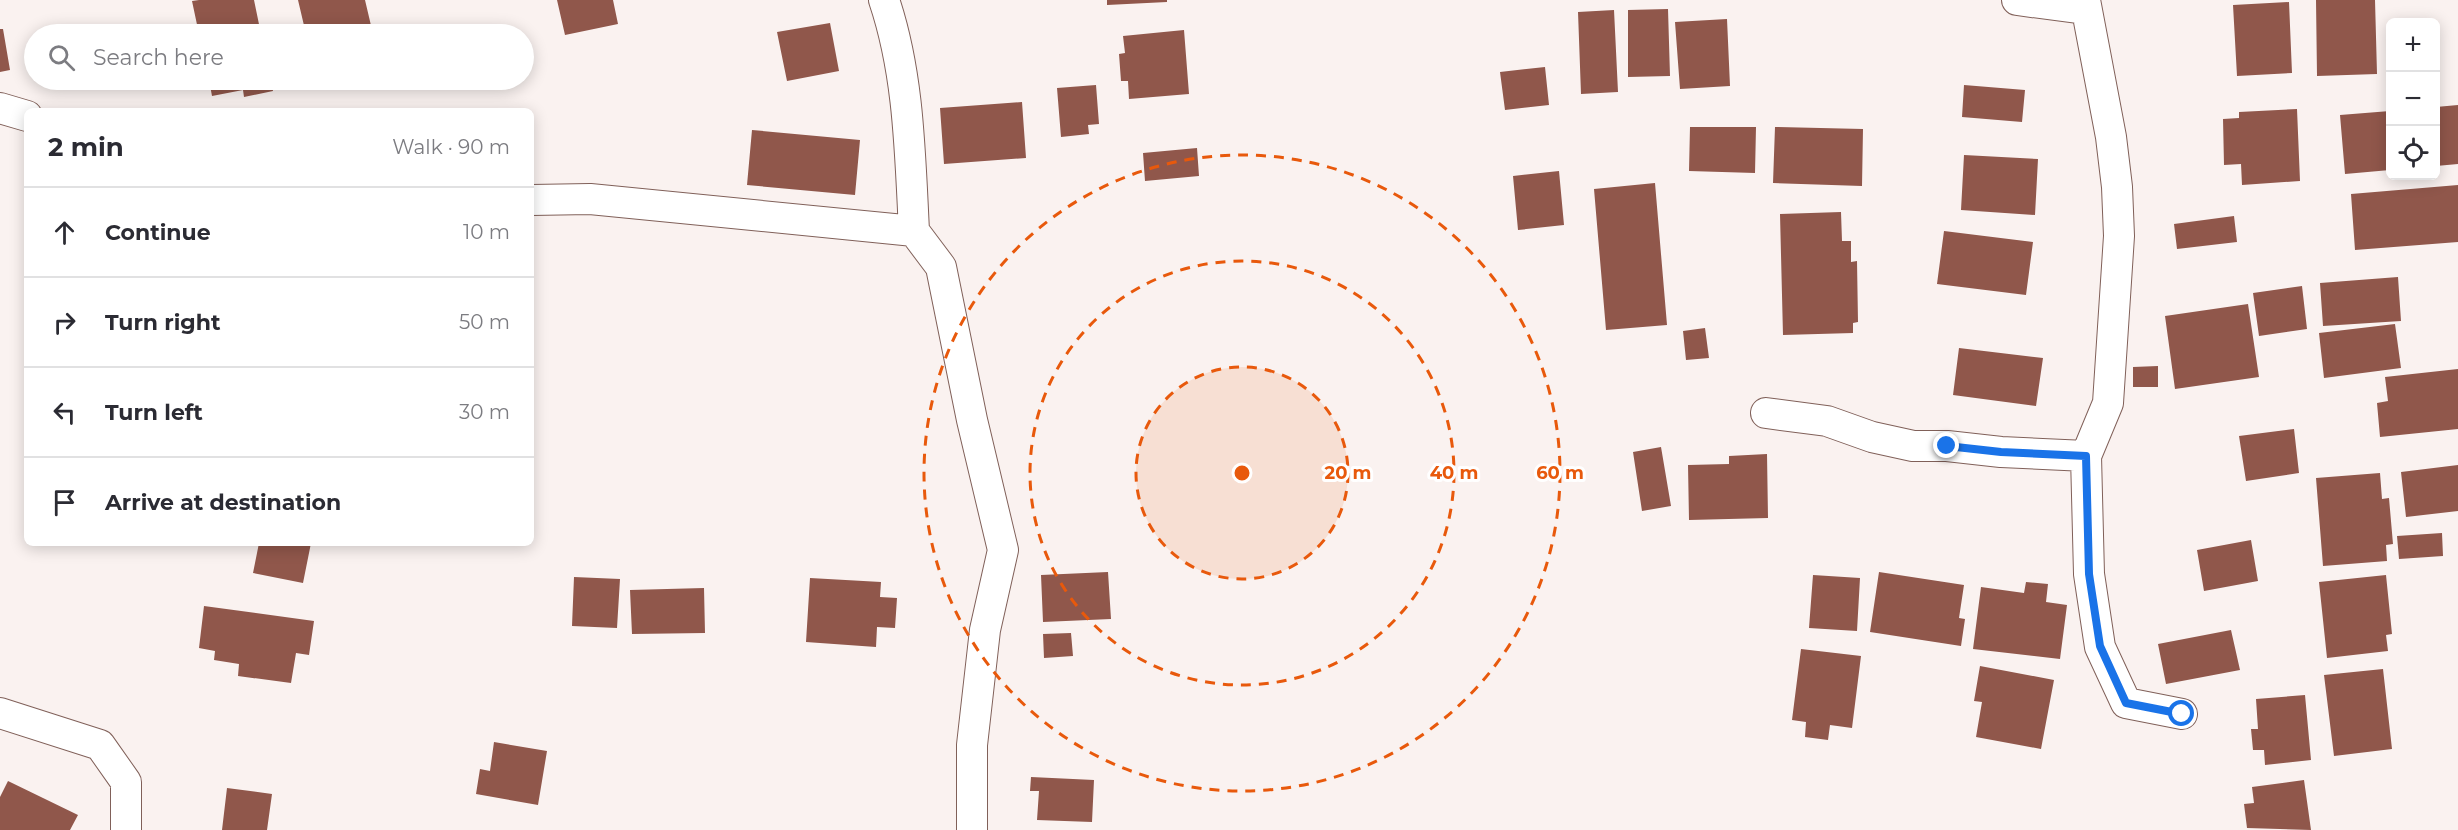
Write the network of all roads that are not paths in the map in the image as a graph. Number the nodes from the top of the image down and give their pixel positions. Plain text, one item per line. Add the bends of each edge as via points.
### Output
1 (884, 0) edge
2 (2017, 0) edge
3 (2085, 4) edge
4 (0, 108) edge
5 (24, 115) edge
6 (534, 200) edge
7 (914, 231) junction
8 (1766, 413) dead end
9 (2086, 456) junction
10 (0, 713) edge
11 (2182, 714) dead end
12 (126, 830) edge
13 (972, 830) edge

1 - 7 street via 895,31 909,123
2 - 3 street
3 - 9 street via 2111,137 2119,236 2108,402
4 - 5 street
6 - 7 street via 590,199
7 - 13 street via 941,267 1003,550 985,630 972,745
8 - 9 street via 1827,421 1913,446
9 - 11 street via 2089,574 2100,646 2126,703
10 - 12 street via 100,745 126,782

